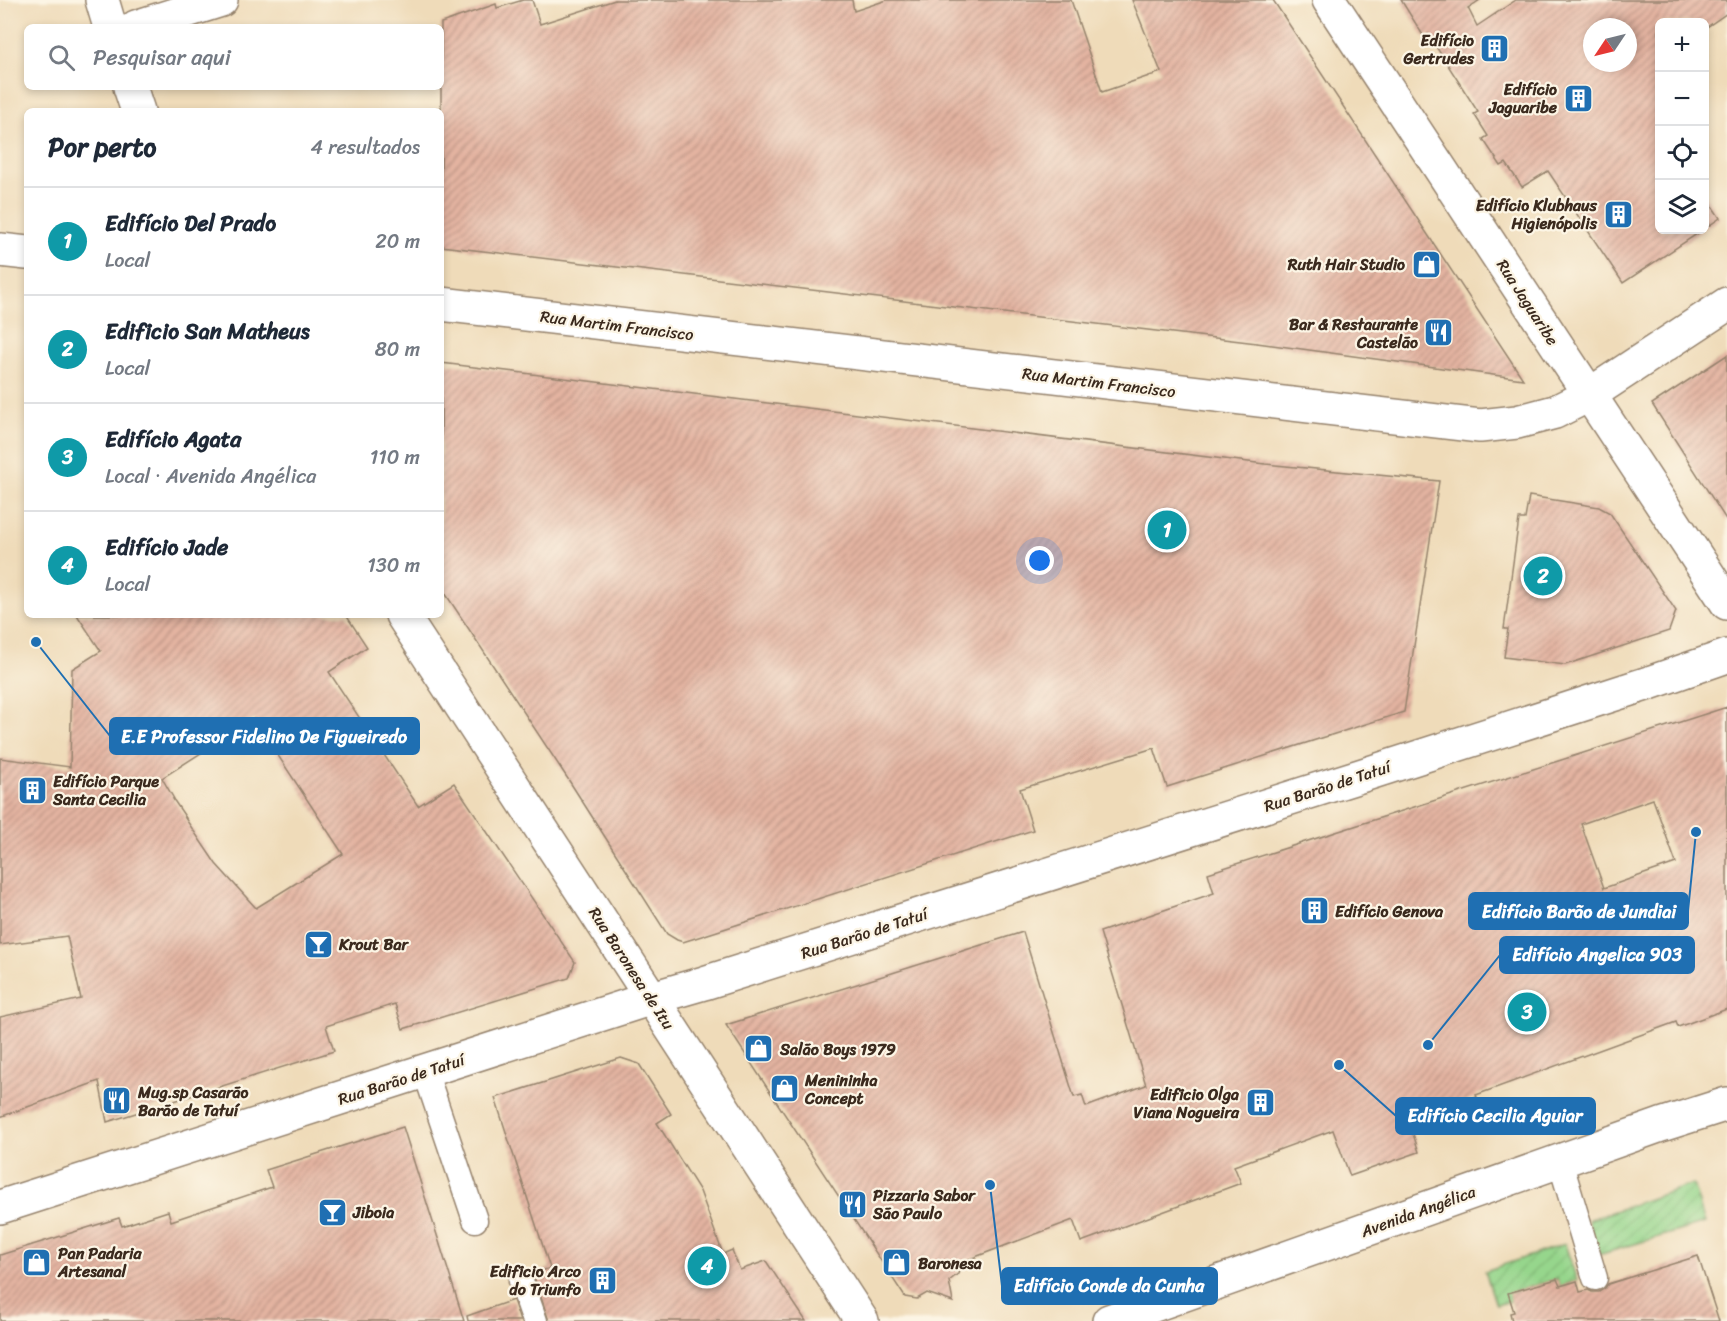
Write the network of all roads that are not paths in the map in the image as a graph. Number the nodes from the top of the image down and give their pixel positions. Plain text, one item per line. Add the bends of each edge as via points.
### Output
1 (102, 0) edge
2 (220, 0) edge
3 (1329, 0) edge
4 (109, 24) edge
5 (145, 24) edge
6 (131, 90) edge
7 (137, 108) edge
8 (0, 250) edge
9 (24, 253) edge
10 (444, 304) edge
11 (1727, 304) edge
12 (1589, 395) junction
13 (1727, 603) edge
14 (404, 618) edge
15 (1727, 656) edge
16 (652, 998) junction
17 (425, 1071) junction
18 (1727, 1104) edge
19 (1560, 1161) junction
20 (0, 1207) edge
21 (475, 1220) dead end
22 (1595, 1278) dead end
23 (521, 1281) dead end
24 (534, 1321) edge
25 (862, 1321) edge
26 (1109, 1321) edge

1 - 4 street
2 - 5 street
3 - 12 street, Rua Jaguaribe
6 - 7 street
8 - 9 street
10 - 12 street, Rua Martim Francisco via 1480,426 1555,412
11 - 12 street, Rua Martim Francisco
12 - 13 street, Rua Jaguaribe
14 - 16 street, Rua Baronesa de Itu
15 - 16 street, Rua Barão de Tatuí via 1360,776
16 - 17 street, Rua Barão de Tatuí
16 - 25 street, Rua Baronesa de Itu
17 - 20 street, Rua Barão de Tatuí
17 - 21 lane
18 - 19 street, Avenida Angélica
19 - 22 lane
19 - 26 street, Avenida Angélica
23 - 24 lane

